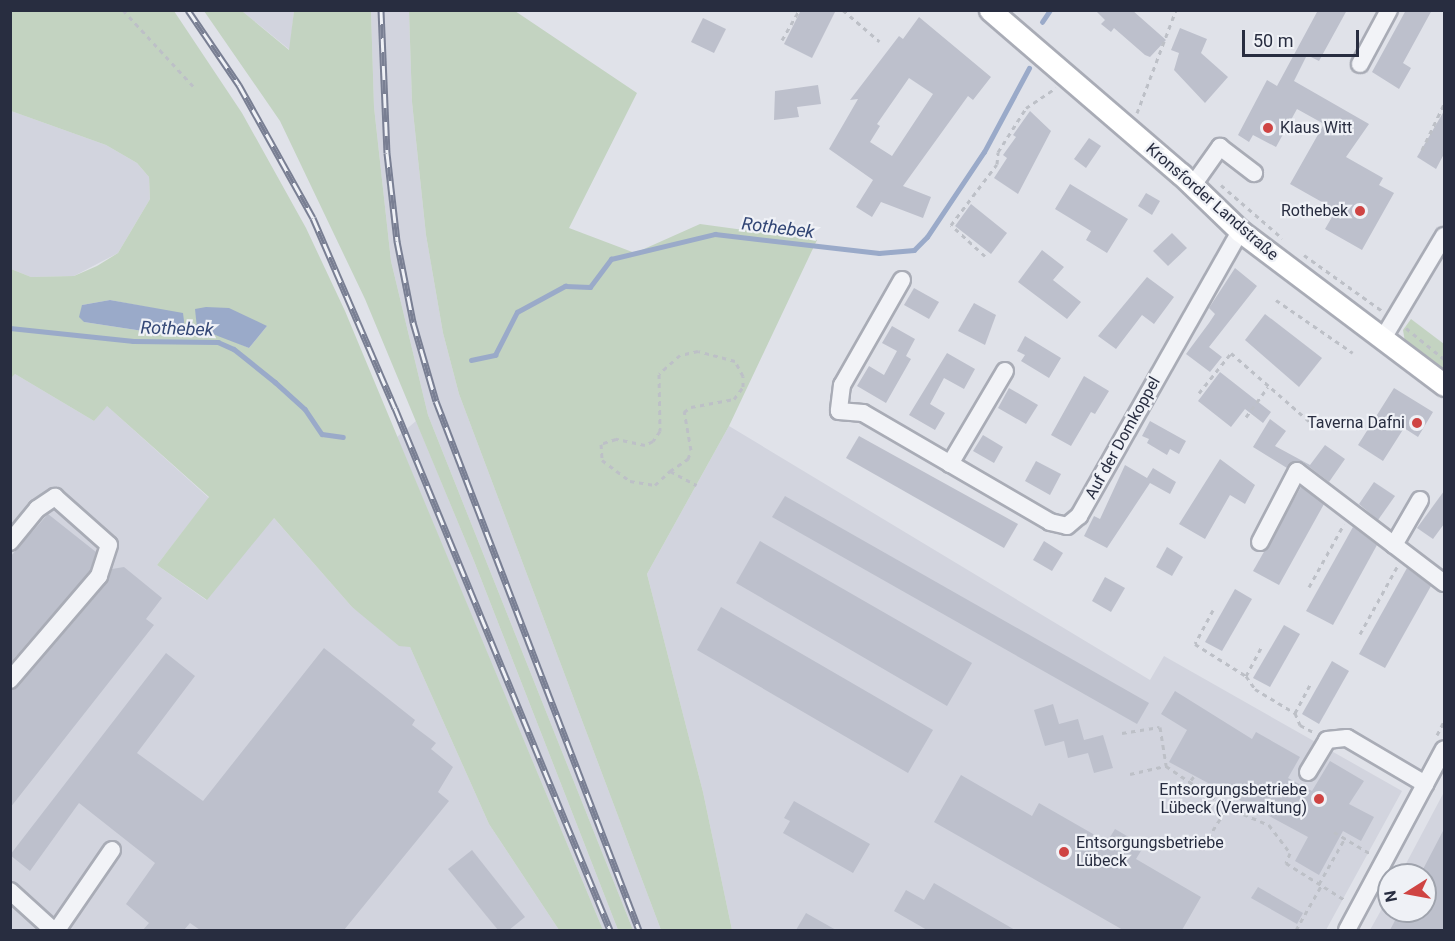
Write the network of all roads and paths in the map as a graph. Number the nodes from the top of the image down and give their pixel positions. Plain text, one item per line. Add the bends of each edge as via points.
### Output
1 (123, 10) edge
2 (799, 10) edge
3 (843, 10) edge
4 (990, 10) edge
5 (1176, 10) edge
6 (1389, 10) edge
7 (782, 40) dead end
8 (879, 41) dead end
9 (1360, 64) dead end
10 (1067, 77) junction
11 (195, 88) dead end
12 (1143, 96) dead end
13 (1444, 104) edge
14 (1422, 150) dead end
15 (1254, 172) dead end
16 (1193, 185) junction
17 (1227, 191) dead end
18 (1240, 231) junction
19 (1444, 236) edge
20 (1290, 245) dead end
21 (1299, 253) dead end
22 (985, 256) dead end
23 (902, 280) dead end
24 (1276, 300) dead end
25 (1395, 320) junction
26 (1382, 340) junction
27 (1353, 353) dead end
28 (1444, 359) edge
29 (1005, 371) dead end
30 (1444, 385) edge
31 (1268, 387) junction
32 (1199, 393) dead end
33 (1246, 417) dead end
34 (1310, 422) dead end
35 (950, 464) junction
36 (670, 471) junction
37 (696, 485) dead end
38 (1420, 500) dead end
39 (1351, 512) junction
40 (10, 542) edge
41 (1260, 542) dead end
42 (1400, 549) junction
43 (1444, 583) edge
44 (1309, 587) dead end
45 (1213, 610) dead end
46 (1360, 634) dead end
47 (1262, 646) dead end
48 (1246, 676) junction
49 (10, 681) edge
50 (1310, 685) dead end
51 (1294, 713) junction
52 (1122, 733) dead end
53 (1327, 740) junction
54 (1444, 749) edge
55 (1166, 766) junction
56 (1308, 772) dead end
57 (1130, 774) dead end
58 (1195, 775) dead end
59 (1191, 780) junction
60 (1425, 784) junction
61 (1234, 797) dead end
62 (1227, 807) junction
63 (1334, 832) dead end
64 (1208, 838) dead end
65 (1345, 838) junction
66 (112, 850) dead end
67 (1372, 854) dead end
68 (1320, 885) junction
69 (10, 891) edge
70 (1347, 901) dead end
71 (55, 930) edge
72 (1296, 930) edge
73 (1347, 930) edge

1 - 11 path
2 - 7 path
3 - 8 path
4 - 10 main road, Kronsforder Landstraße
5 - 12 path
6 - 9 street
10 - 16 main road, Kronsforder Landstraße
10 - 22 path via 1050,94 1026,108 998,152 997,164 951,225
13 - 14 path
15 - 16 street via 1220,147
16 - 18 main road, Kronsforder Landstraße
17 - 20 path
18 - 26 main road, Kronsforder Landstraße
18 - 35 street, Auf der Domkoppel via 1079,516 1067,526 1050,522
19 - 25 street
21 - 25 path
23 - 35 street, Auf der Domkoppel via 842,385 839,411 863,413
24 - 27 path
25 - 26 street
25 - 28 path
26 - 30 main road, Kronsforder Landstraße
29 - 35 street
31 - 32 path via 1261,375 1231,352
31 - 33 path
31 - 34 path
36 - 36 path via 655,485 630,481 602,460 601,444 616,439 645,445 653,441 660,431 659,374 680,355 698,351 735,362 743,376 743,387 734,399 691,407 684,412 691,450 688,459
36 - 37 path
38 - 42 street
39 - 41 street via 1297,471
39 - 42 street
39 - 44 path
40 - 49 street via 37,509 55,497 109,545 99,576
42 - 43 street
42 - 46 path
45 - 48 path via 1195,644
47 - 48 path
48 - 51 path via 1255,688
50 - 51 path
51 - 53 path via 1300,724
52 - 55 path via 1160,727
53 - 56 street
53 - 60 street via 1347,738
54 - 60 street
55 - 57 path
55 - 59 path
58 - 59 path
59 - 62 path
60 - 73 street
61 - 62 path
62 - 64 path
62 - 68 path via 1269,825 1290,853 1286,863
63 - 65 path
65 - 67 path
65 - 68 path
66 - 71 street
68 - 70 path
68 - 72 path
69 - 71 street

